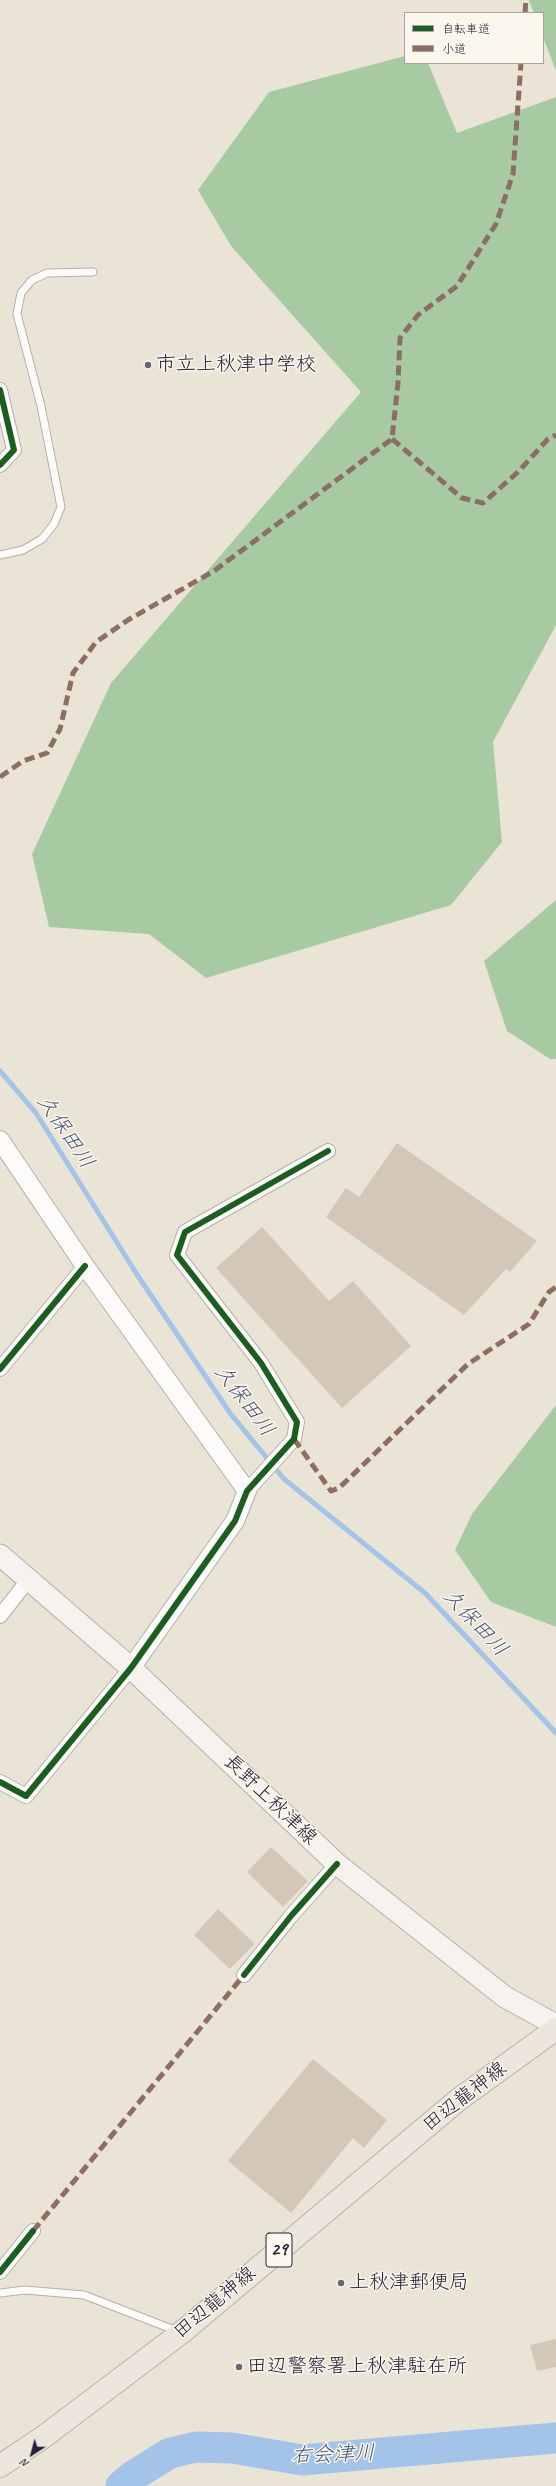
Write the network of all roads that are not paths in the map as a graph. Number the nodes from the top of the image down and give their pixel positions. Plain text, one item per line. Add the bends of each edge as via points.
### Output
1 (93, 272) dead end
2 (0, 390) edge
3 (0, 465) edge
4 (0, 555) edge
5 (0, 1140) edge
6 (328, 1151) dead end
7 (85, 1266) junction
8 (0, 1369) edge
9 (247, 1491) junction
10 (0, 1555) edge
11 (29, 1579) junction
12 (0, 1616) edge
13 (131, 1668) junction
14 (0, 1782) edge
15 (337, 1864) junction
16 (244, 1974) dead end
17 (556, 2025) edge
18 (556, 2029) edge
19 (33, 2230) dead end
20 (0, 2272) edge
21 (0, 2293) edge
22 (181, 2333) junction
23 (0, 2466) edge

1 - 4 lane via 47,273 32,280 21,293 17,314 40,406 60,507 54,524 42,539 23,550
2 - 3 street via 14,450
5 - 7 street
6 - 9 street via 185,1232 177,1255 261,1363 297,1422 294,1439
7 - 8 street
7 - 9 street
9 - 13 street via 235,1521
10 - 11 main road, 長野上秋津線
11 - 12 street
11 - 13 main road, 長野上秋津線
13 - 14 street via 26,1796
13 - 15 main road, 長野上秋津線
15 - 16 street
15 - 17 main road, 長野上秋津線 via 505,1997
18 - 22 main road, 田辺龍神線 / 29 via 458,2100
19 - 20 street
21 - 22 lane via 25,2290 84,2295
22 - 23 main road, 田辺龍神線 / 29 via 42,2438

